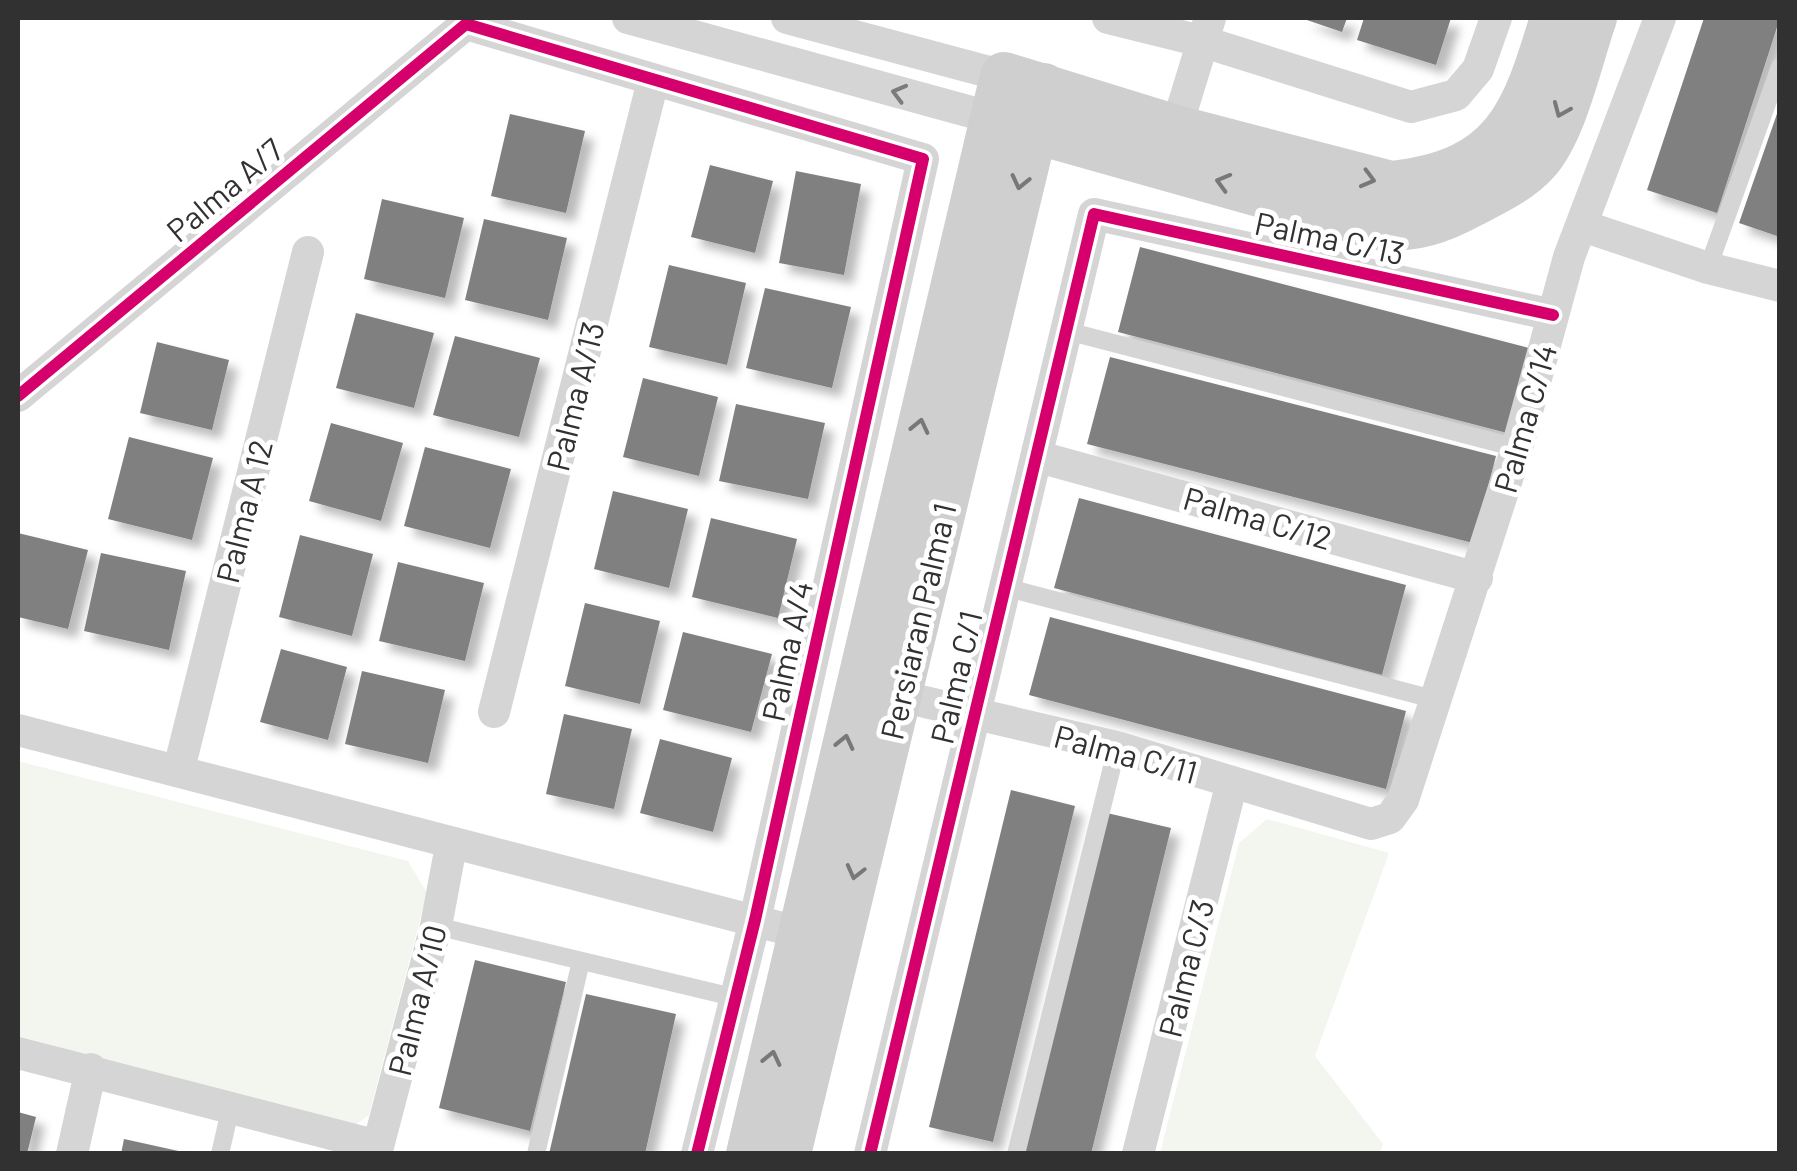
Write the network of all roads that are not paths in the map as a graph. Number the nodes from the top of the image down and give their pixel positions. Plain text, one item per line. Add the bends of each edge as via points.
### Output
1 (628, 18) edge
2 (787, 18) edge
3 (1108, 18) edge
4 (1496, 18) edge
5 (1554, 18) edge
6 (1592, 18) edge
7 (1660, 18) edge
8 (1206, 29) edge
9 (1780, 67) edge
10 (653, 81) junction
11 (1018, 102) junction
12 (1176, 129) junction
13 (1094, 214) joint
14 (1583, 226) junction
15 (308, 252) dead end
16 (1708, 268) junction
17 (1780, 286) edge
18 (1553, 315) junction
19 (1068, 330) junction
20 (18, 396) edge
21 (1516, 448) junction
22 (1038, 456) junction
23 (1477, 578) junction
24 (1004, 586) junction
25 (879, 691) junction
26 (1437, 700) junction
27 (494, 712) dead end
28 (975, 714) junction
29 (18, 730) edge
30 (1116, 747) junction
31 (179, 769) junction
32 (1232, 782) junction
33 (1390, 818) joint
34 (451, 846) junction
35 (755, 920) junction
36 (436, 926) junction
37 (819, 937) junction
38 (581, 961) junction
39 (737, 998) junction
40 (18, 1053) edge
41 (91, 1069) junction
42 (231, 1106) junction
43 (377, 1150) edge
44 (72, 1154) edge
45 (220, 1154) edge
46 (536, 1154) edge
47 (698, 1154) edge
48 (750, 1154) edge
49 (788, 1154) edge
50 (870, 1154) edge
51 (1016, 1154) edge
52 (1138, 1154) edge

11 -> 1 street
2 - 11 street
3 - 8 street
4 - 8 street via 1478,69 1456,96 1410,107
12 -> 5 street via 1391,184 1425,181 1494,147 1516,124
6 -> 11 street via 1538,159 1507,185 1410,229 1377,226
7 - 14 street, Palma C/14
8 - 12 street
9 - 16 lane
10 - 20 street, Palma A/7 via 466,24
10 - 27 street, Palma A/13
10 - 35 street, Palma A/4 via 924,159
11 - 12 street
11 - 25 street, Persiaran Palma 1
13 - 18 street, Palma C/13
13 - 19 street, Palma C/1
14 - 16 street
14 - 18 street, Palma C/14
15 - 31 street, Palma A 12
16 - 17 street
18 - 21 street, Palma C/14
19 - 21 lane
19 - 22 street, Palma C/1
21 - 23 street, Palma C/14
22 - 23 street, Palma C/12
22 - 24 street, Palma C/1
23 - 26 street, Palma C/14
24 - 26 lane
24 - 28 street, Palma C/1
25 - 28 street, Palma C/11
25 - 37 street, Persiaran Palma 1
26 - 33 street, Palma C/14 via 1403,800
28 - 30 street, Palma C/11
28 - 50 street, Palma C/1
29 - 31 street
30 - 32 street, Palma C/11
30 - 51 lane
31 - 34 street
32 - 33 street, Palma C/11 via 1371,824
32 - 52 street, Palma C/3
34 - 35 street
34 - 36 street, Palma A/10
35 - 37 street
35 - 39 street, Palma A/4
36 - 38 lane
36 - 43 street, Palma A/10
48 -> 37 street
37 - 49 street, Persiaran Palma 1
38 - 39 lane
38 - 46 lane
39 - 47 street, Palma A/4
40 - 41 street
41 - 42 street
41 - 44 street
42 - 43 street
42 - 45 lane

